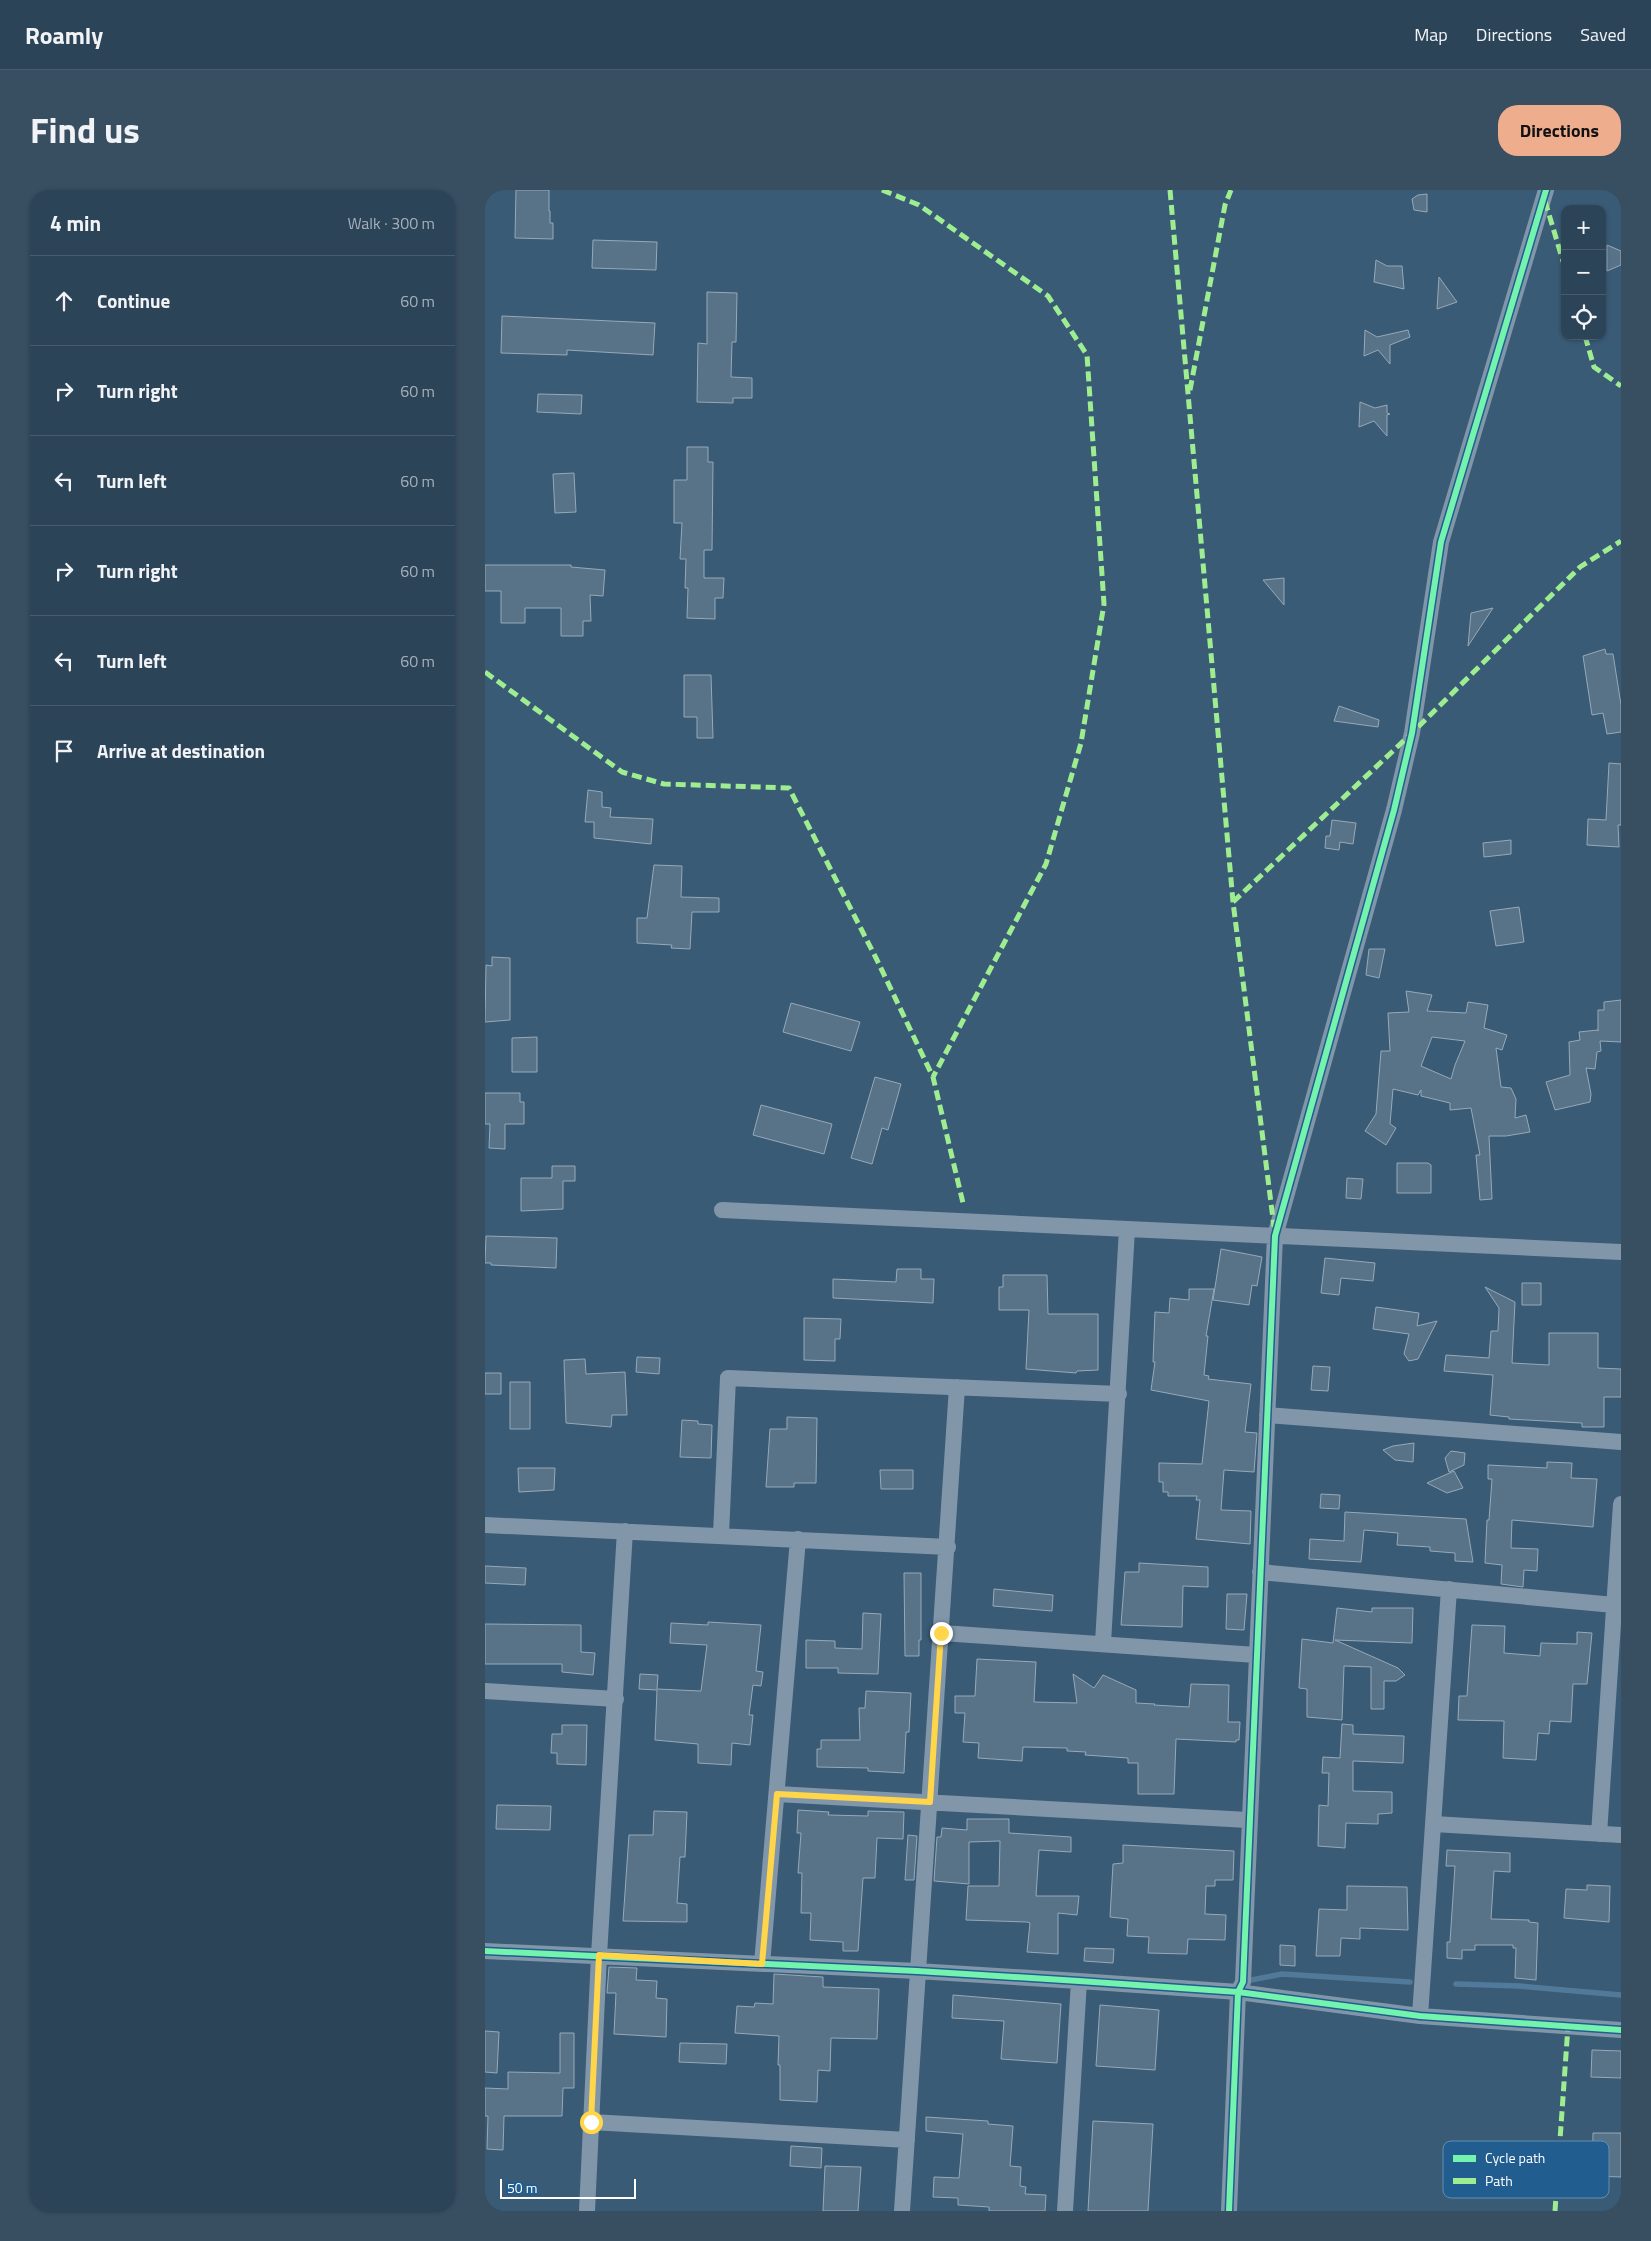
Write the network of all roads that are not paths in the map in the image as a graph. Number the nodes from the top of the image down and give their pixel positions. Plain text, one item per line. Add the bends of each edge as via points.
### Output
1 (1546, 190) edge
2 (722, 1210) dead end
3 (1127, 1229) junction
4 (1275, 1236) junction
5 (1621, 1252) edge
6 (957, 1387) junction
7 (1119, 1394) junction
8 (1267, 1415) junction
9 (1621, 1442) edge
10 (1621, 1504) edge
11 (485, 1525) edge
12 (625, 1531) junction
13 (721, 1535) junction
14 (798, 1539) junction
15 (948, 1547) junction
16 (1260, 1572) junction
17 (1449, 1589) junction
18 (1615, 1605) junction
19 (941, 1633) junction
20 (1103, 1643) junction
21 (1256, 1655) junction
22 (1615, 1683) edge
23 (485, 1691) edge
24 (615, 1699) junction
25 (777, 1794) junction
26 (930, 1802) junction
27 (1248, 1820) junction
28 (1434, 1824) junction
29 (1599, 1834) junction
30 (1621, 1836) edge
31 (485, 1951) edge
32 (599, 1955) junction
33 (762, 1964) junction
34 (917, 1971) junction
35 (1079, 1981) junction
36 (1238, 1992) junction
37 (1421, 2016) junction
38 (1621, 2030) edge
39 (591, 2122) junction
40 (907, 2140) junction
41 (587, 2211) edge
42 (903, 2211) edge
43 (1065, 2211) edge
44 (1229, 2211) edge

1 - 4 street via 1441,542 1412,733 1394,810
2 - 3 street
3 - 4 street
3 - 7 street
4 - 5 street
4 - 8 street
6 - 7 street
6 - 13 street via 728,1378
6 - 15 street
7 - 20 street
8 - 9 street
8 - 16 street
10 - 18 street
11 - 12 street
12 - 13 street
12 - 24 street
13 - 14 street
14 - 15 street
14 - 25 street
15 - 19 street
16 - 17 street
16 - 21 street
17 - 18 street
17 - 28 street
18 - 22 street
19 - 20 street
19 - 26 street
20 - 21 street
21 - 27 street
22 - 29 street
23 - 24 street
24 - 32 street
25 - 26 street
25 - 33 street
26 - 27 street
26 - 34 street
27 - 36 street via 1243,1982
28 - 29 street
28 - 37 street
29 - 30 street
31 - 32 street
32 - 33 street
32 - 39 street
33 - 34 street
34 - 35 street
34 - 40 street
35 - 36 street
35 - 43 street
36 - 37 street
36 - 44 street
37 - 38 street
39 - 40 street
39 - 41 street
40 - 42 street

